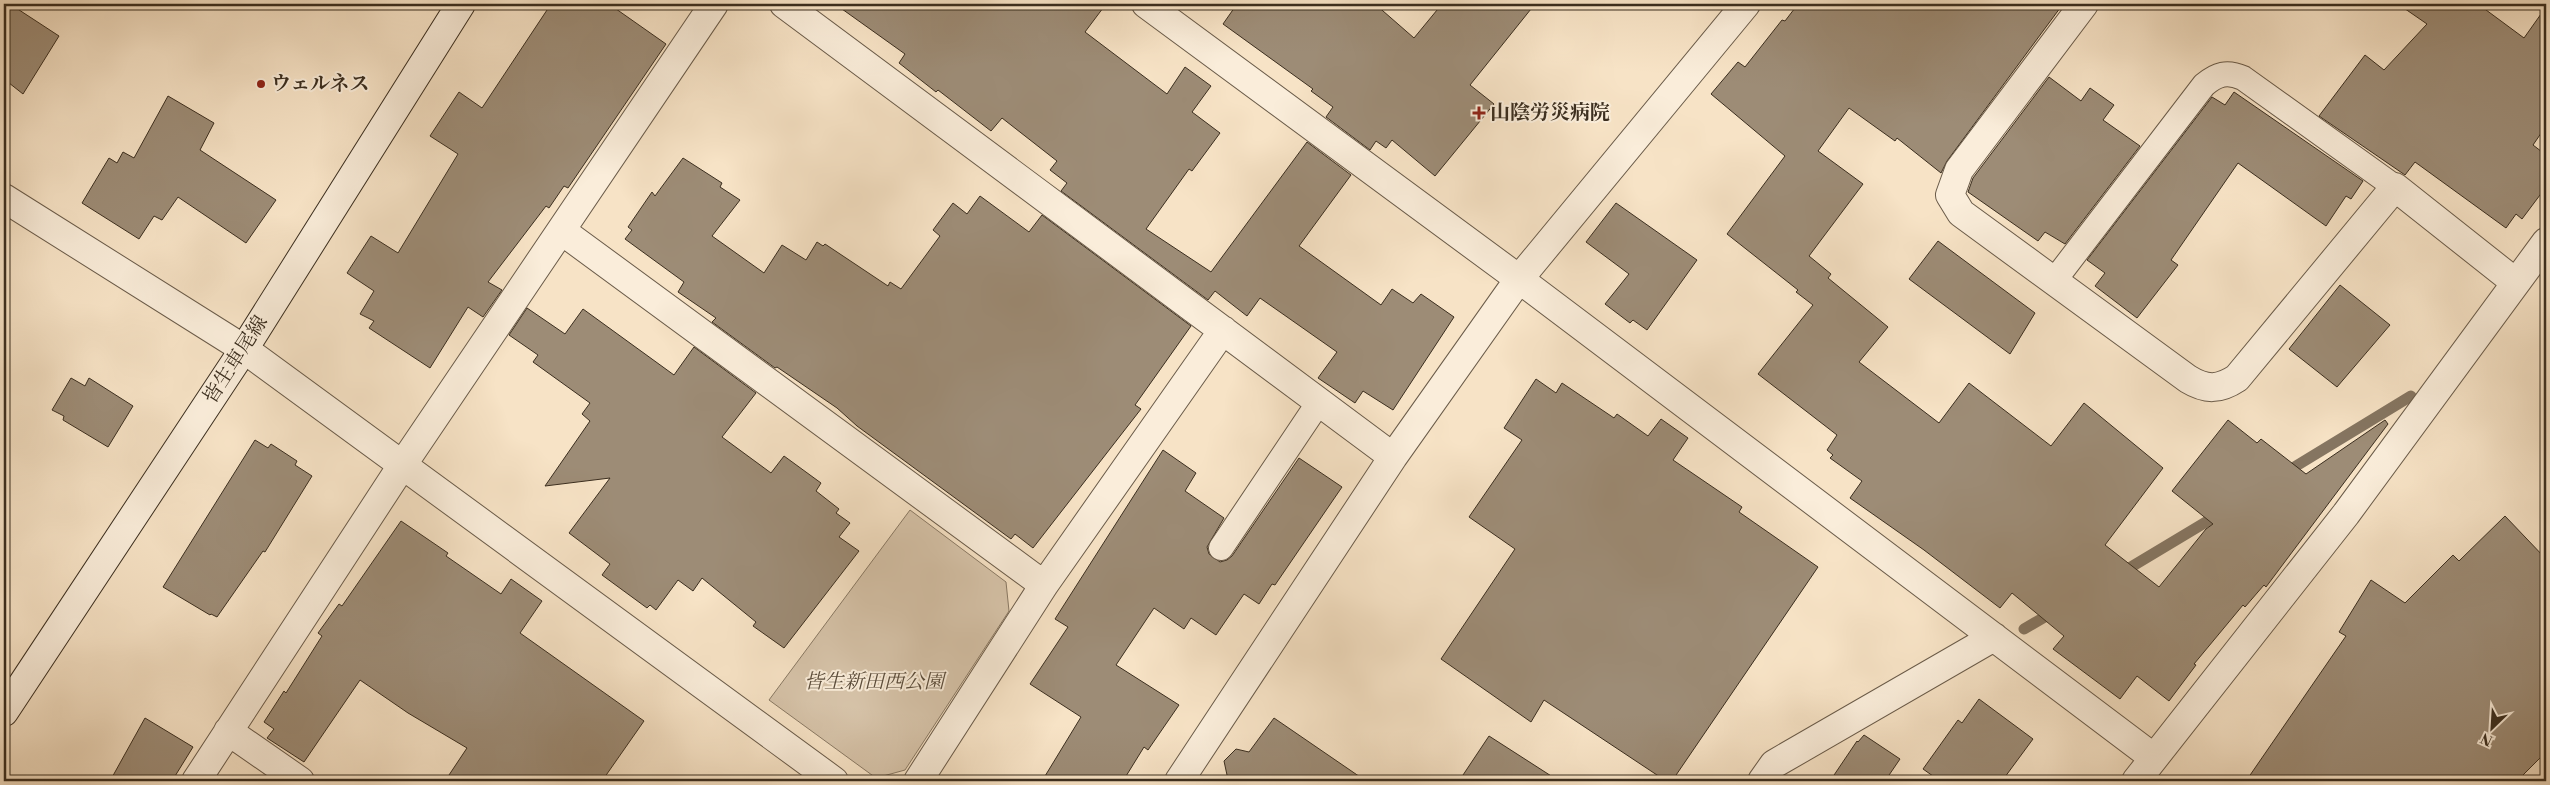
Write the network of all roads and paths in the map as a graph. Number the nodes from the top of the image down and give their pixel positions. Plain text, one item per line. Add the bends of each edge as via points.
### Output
1 (461, 4) edge
2 (714, 4) edge
3 (784, 4) edge
4 (1146, 4) edge
5 (1746, 4) edge
6 (2084, 4) edge
7 (2394, 187) junction
8 (4, 198) edge
9 (562, 231) junction
10 (2546, 242) edge
11 (1519, 279) junction
12 (2054, 281) junction
13 (2515, 282) junction
14 (1223, 330) junction
15 (244, 349) junction
16 (1319, 402) junction
17 (1393, 458) junction
18 (403, 464) junction
19 (1221, 548) dead end
20 (1044, 585) junction
21 (1994, 637) junction
22 (4, 712) edge
23 (228, 732) junction
24 (2154, 758) junction
25 (196, 781) edge
26 (300, 781) edge
27 (834, 781) edge
28 (918, 781) edge
29 (1179, 781) edge
30 (1762, 781) edge
31 (2136, 781) edge

1 - 15 street, 皆生車尾線
2 - 9 street
3 - 14 street
4 - 11 street
5 - 11 street
6 - 12 street via 1959,170 1950,194 1962,213
7 - 12 street via 2237,378 2213,388 2200,387 2188,379
7 - 12 lane via 2243,78 2224,74 2204,85
7 - 13 street
8 - 15 street
9 - 18 street
9 - 20 street
10 - 13 street
11 - 17 street
11 - 21 street
13 - 24 street via 2346,514
14 - 16 street
14 - 20 street
15 - 18 street
15 - 22 street, 皆生車尾線
16 - 17 street
16 - 19 lane
17 - 29 street
18 - 23 street
18 - 27 street
20 - 28 street
21 - 24 street
21 - 30 street via 1774,764
23 - 25 street
23 - 26 street
24 - 31 street

